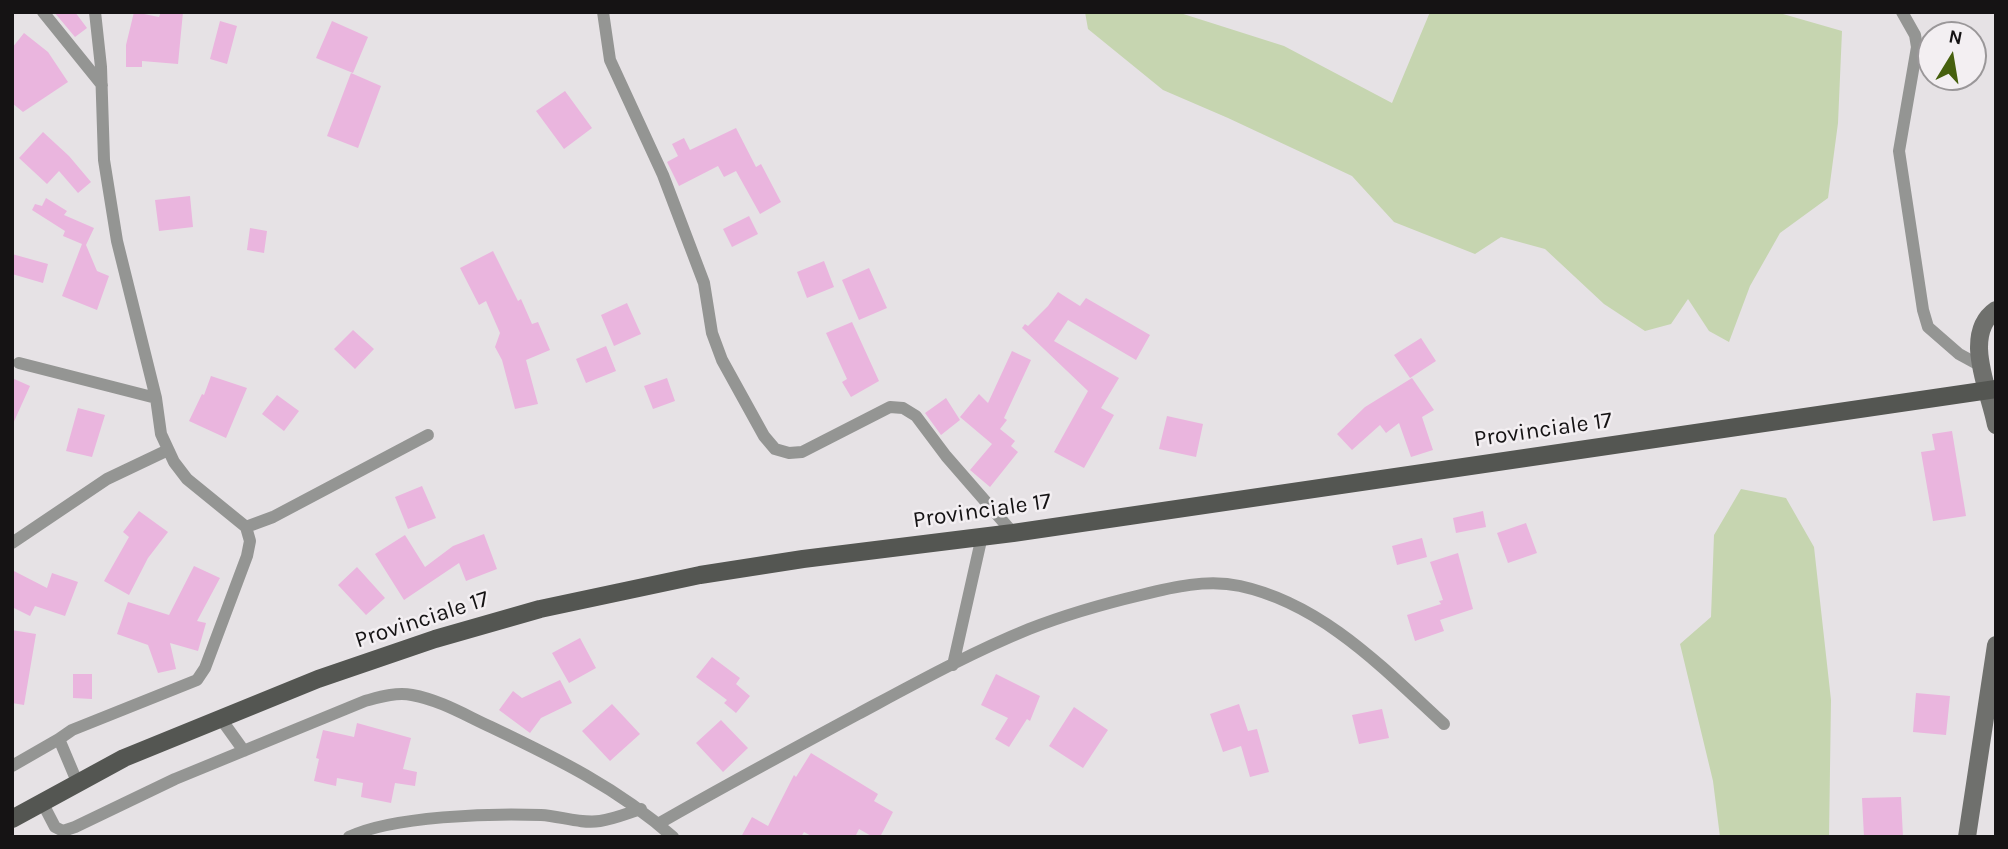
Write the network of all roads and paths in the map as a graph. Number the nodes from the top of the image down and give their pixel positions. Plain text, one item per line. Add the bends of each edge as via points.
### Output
1 (43, 12) edge
2 (95, 12) edge
3 (603, 12) edge
4 (1902, 12) edge
5 (102, 85) junction
6 (1996, 310) edge
7 (19, 363) dead end
8 (1981, 366) junction
9 (1992, 390) edge
10 (156, 398) junction
11 (1996, 425) edge
12 (428, 435) dead end
13 (168, 450) junction
14 (246, 527) junction
15 (1013, 533) junction
16 (982, 536) junction
17 (12, 543) edge
18 (1996, 645) edge
19 (953, 664) junction
20 (221, 719) junction
21 (1444, 724) dead end
22 (58, 739) junction
23 (244, 751) junction
24 (12, 766) edge
25 (78, 784) junction
26 (42, 802) junction
27 (641, 809) junction
28 (12, 819) edge
29 (658, 824) junction
30 (349, 837) edge
31 (673, 837) edge
32 (1967, 837) edge

1 - 5 street
2 - 5 street
3 - 15 street via 611,60 663,175 704,283 712,333 722,360 764,436 775,449 802,452 890,407 903,408 916,416
4 - 8 street via 1915,35 1917,58 1899,151 1923,310 1928,327
5 - 10 street via 104,160 117,241
6 - 8 street via 1981,326
7 - 10 street
8 - 9 street
9 - 11 street
9 - 15 main road, Provinciale 17
10 - 13 street
12 - 14 street
13 - 14 street via 187,479
13 - 17 street via 107,479
14 - 22 street via 250,541 247,556 197,680
15 - 16 main road, Provinciale 17
16 - 19 street
16 - 20 main road, Provinciale 17 via 700,575 540,609 318,679
18 - 32 street
19 - 21 street via 1031,629 1105,604 1191,585 1238,585 1263,592 1332,627
19 - 29 street
20 - 23 street
20 - 25 main road, Provinciale 17 via 124,758
22 - 24 street
22 - 25 street
23 - 26 street via 63,831 55,827
23 - 27 street via 365,701 409,694 435,701 538,749
25 - 26 main road, Provinciale 17
26 - 28 main road, Provinciale 17
27 - 29 street
27 - 30 street via 583,822 539,815 402,822
29 - 31 street

